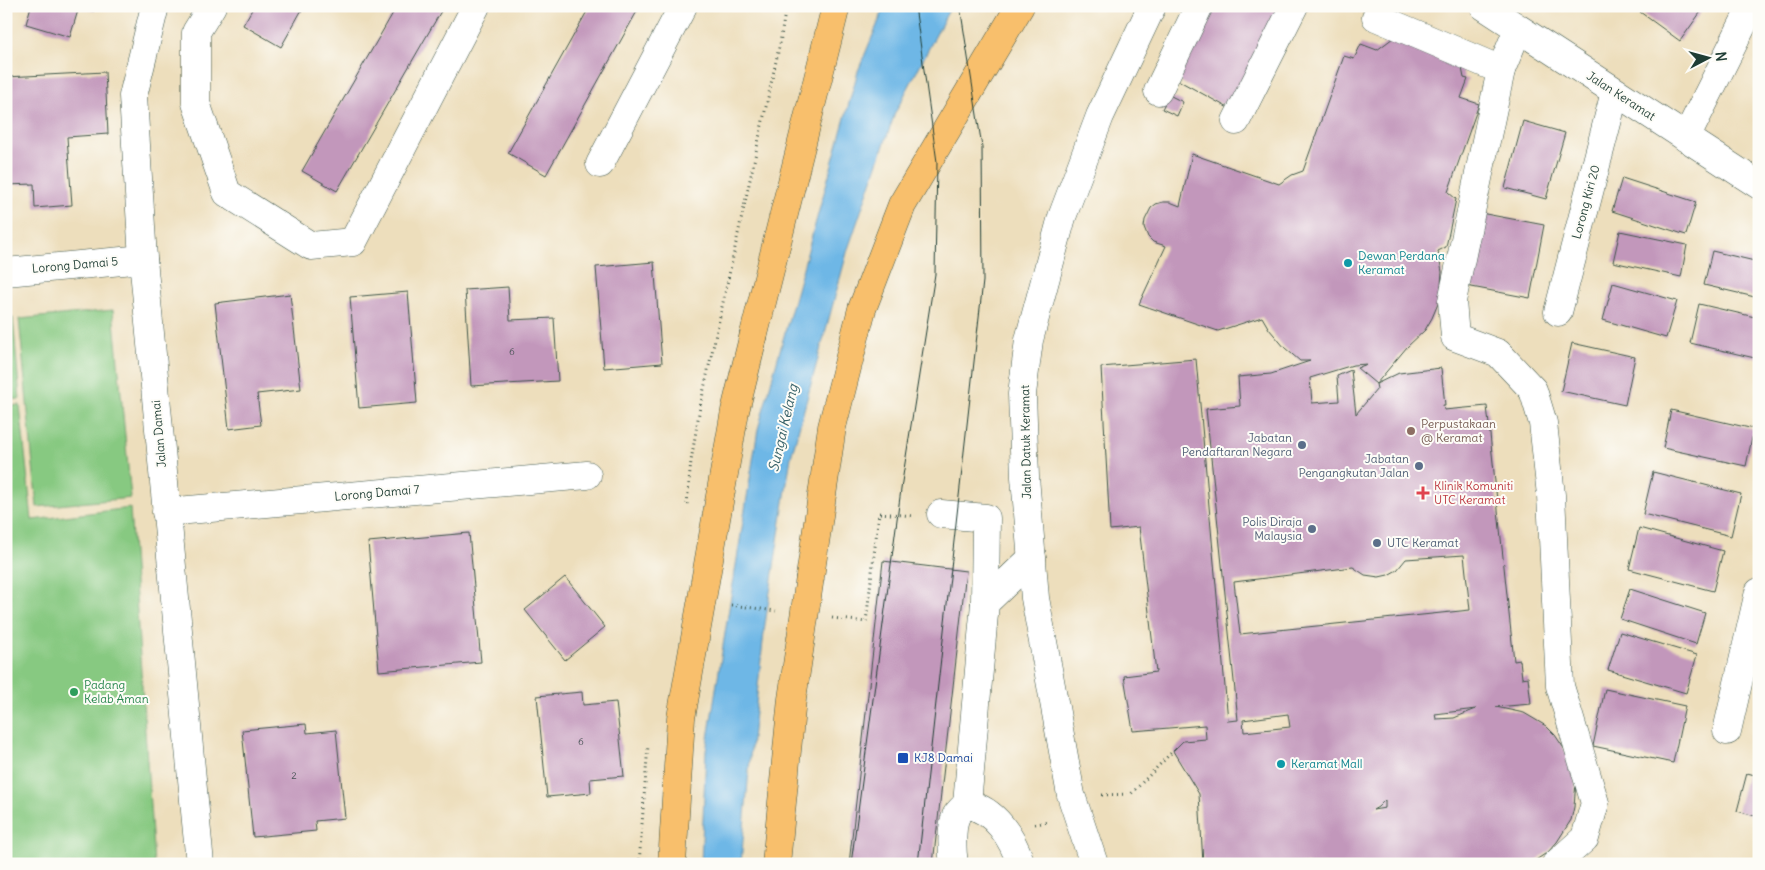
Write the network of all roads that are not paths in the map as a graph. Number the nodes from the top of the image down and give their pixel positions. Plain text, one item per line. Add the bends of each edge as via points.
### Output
1 (155, 6) edge
2 (212, 6) edge
3 (476, 6) edge
4 (683, 6) edge
5 (836, 6) edge
6 (1020, 6) edge
7 (1199, 6) edge
8 (1294, 6) edge
9 (1382, 6) edge
10 (1484, 6) edge
11 (1752, 6) edge
12 (1147, 17) edge
13 (1518, 28) junction
14 (1182, 42) junction
15 (1501, 70) junction
16 (1158, 90) dead end
17 (1615, 92) junction
18 (1236, 122) dead end
19 (1686, 138) junction
20 (600, 164) dead end
21 (1759, 185) edge
22 (143, 259) junction
23 (6, 272) edge
24 (1558, 312) dead end
25 (587, 475) dead end
26 (166, 512) junction
27 (941, 514) dead end
28 (1032, 558) junction
29 (1759, 592) edge
30 (985, 603) junction
31 (1727, 731) dead end
32 (966, 804) junction
33 (200, 864) edge
34 (672, 864) edge
35 (776, 864) edge
36 (954, 864) edge
37 (1021, 864) edge
38 (1094, 864) edge
39 (1556, 864) edge

1 - 22 street, Jalan Damai via 133,96
2 - 3 street via 196,32 196,103 227,193 312,246 354,242
4 - 20 street
5 - 34 highway, bridge via 735,411 681,718
6 - 35 highway, bridge via 902,205 862,309 832,427 792,699
7 - 14 street
8 - 18 street
9 - 15 street via 1376,17
10 - 13 street, Jalan Keramat
11 - 19 street
12 - 14 street
12 - 28 street, Jalan Datuk Keramat via 1100,116 1062,217 1029,340 1022,394
13 - 15 street
13 - 17 street, Jalan Keramat
14 - 16 street
15 - 39 street via 1452,301 1455,337 1498,353 1533,390 1543,423 1552,495 1560,686 1595,803 1585,838
17 - 19 street, Jalan Keramat
17 - 24 street, Lorong Kiri 20
19 - 21 street, Jalan Keramat
22 - 23 street, Lorong Damai 5
22 - 26 street, Jalan Damai
25 - 26 street, Lorong Damai 7
26 - 33 street, Jalan Damai
27 - 30 street via 986,518
28 - 30 street
28 - 38 street, Jalan Datuk Keramat via 1035,598 1071,795
29 - 31 street
30 - 32 street
32 - 36 street via 956,816
32 - 37 street via 977,806 993,816 1006,832

